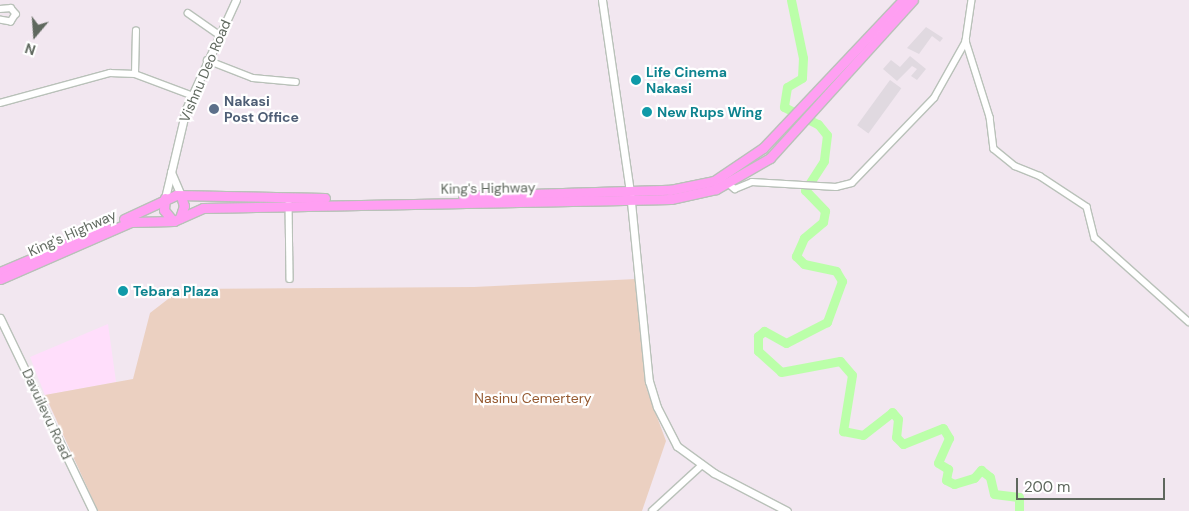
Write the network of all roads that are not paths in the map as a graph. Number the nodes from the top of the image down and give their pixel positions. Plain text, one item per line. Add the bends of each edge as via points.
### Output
1 (236, 0) edge
2 (602, 0) edge
3 (903, 0) edge
4 (913, 0) edge
5 (972, 0) edge
6 (0, 9) edge
7 (188, 13) dead end
8 (0, 20) edge
9 (136, 31) dead end
10 (219, 35) junction
11 (966, 41) junction
12 (207, 60) junction
13 (135, 74) junction
14 (296, 82) dead end
15 (191, 95) junction
16 (0, 103) edge
17 (171, 172) junction
18 (729, 184) junction
19 (180, 196) junction
20 (631, 196) junction
21 (164, 198) junction
22 (290, 204) junction
23 (177, 220) junction
24 (0, 272) edge
25 (290, 278) dead end
26 (0, 279) edge
27 (0, 318) edge
28 (1189, 322) edge
29 (702, 465) junction
30 (93, 511) edge
31 (652, 511) edge
32 (787, 511) edge

1 - 10 street, Vishnu Deo Road
2 - 20 street
3 - 20 highway, King's Highway via 745,163 714,181 693,188
4 - 18 highway, King's Highway via 798,130 770,158
5 - 11 street
6 - 8 street via 16,12 11,22
7 - 10 street
9 - 13 street
10 - 12 street, Vishnu Deo Road
11 - 18 street via 934,98 861,176 846,186 746,182 735,189
11 - 28 street via 990,117 994,149 1015,166 1040,176 1087,207 1095,238
12 - 14 street via 253,78
12 - 15 street, Vishnu Deo Road
13 - 15 street
13 - 16 street via 84,77
15 - 17 street, Vishnu Deo Road
17 - 19 street
17 - 21 street, Vishnu Deo Road
18 - 20 highway, King's Highway via 671,199
19 - 20 highway, King's Highway
19 - 21 highway, King's Highway
19 - 23 highway via 184,206
20 - 22 highway, King's Highway
20 - 29 street via 649,381 667,430 678,446
21 - 23 highway via 164,210
21 - 24 highway, King's Highway
22 - 23 highway, King's Highway via 203,208
22 - 25 street
23 - 26 highway, King's Highway via 138,220
27 - 30 street, Davuilevu Road
29 - 31 street
29 - 32 street

